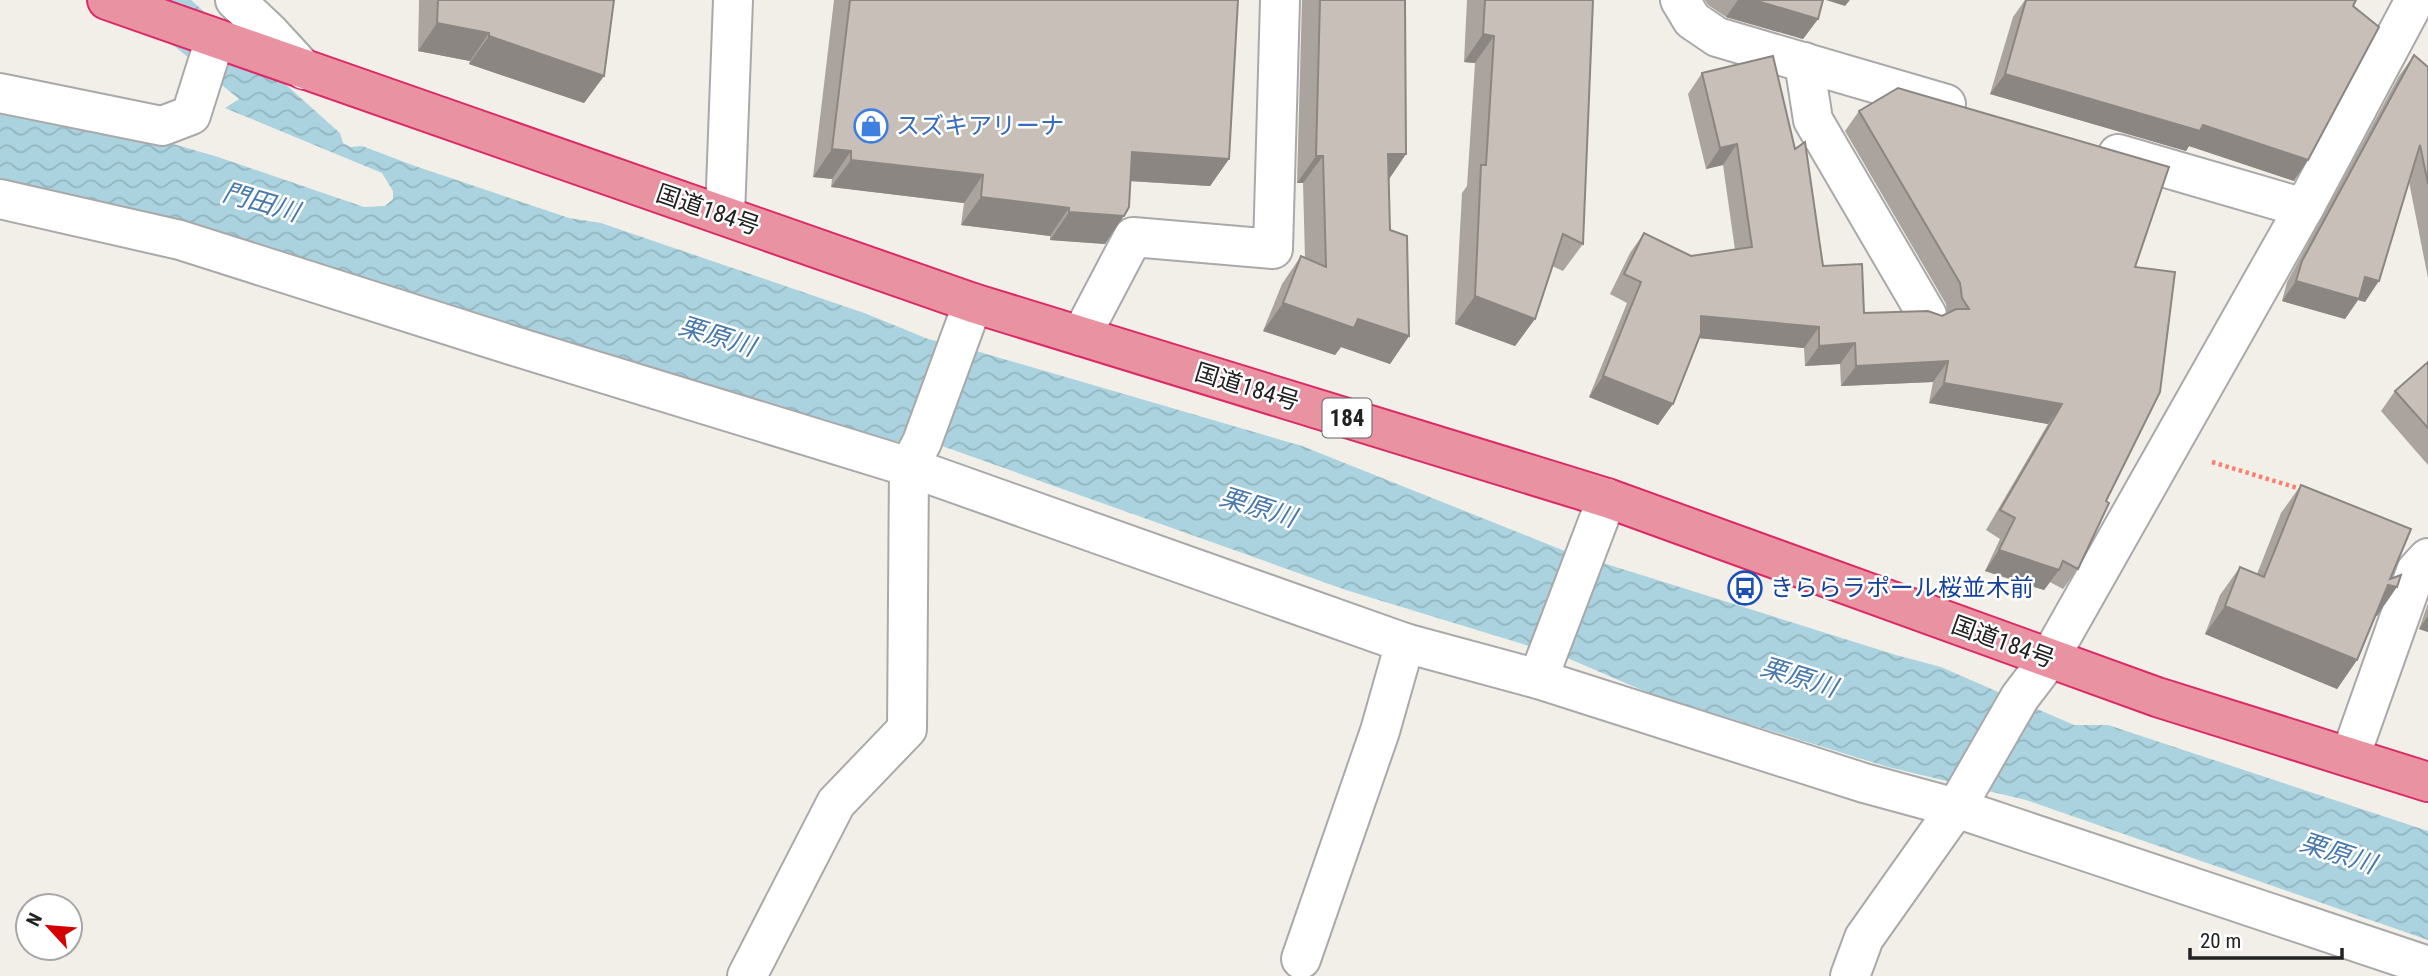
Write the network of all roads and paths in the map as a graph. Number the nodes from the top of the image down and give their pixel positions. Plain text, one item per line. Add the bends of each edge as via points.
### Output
1 (107, 0) edge
2 (235, 0) edge
3 (733, 0) edge
4 (1280, 0) edge
5 (1680, 0) edge
6 (2415, 0) edge
7 (215, 39) junction
8 (1804, 62) junction
9 (304, 70) junction
10 (0, 93) edge
11 (1979, 113) edge
12 (2083, 144) edge
13 (0, 199) edge
14 (2304, 208) junction
15 (725, 215) junction
16 (1927, 315) edge
17 (967, 319) junction
18 (1081, 336) junction
19 (2167, 449) junction
20 (916, 455) junction
21 (2311, 492) edge
22 (1606, 498) junction
23 (2428, 558) edge
24 (1405, 643) junction
25 (2049, 659) junction
26 (1544, 663) junction
27 (2350, 757) junction
28 (2428, 782) edge
29 (1963, 795) junction
30 (1301, 959) dead end
31 (2428, 966) edge
32 (747, 976) edge
33 (1850, 976) edge

1 - 7 highway, 国道184号 / 184
2 - 9 street
3 - 15 street
4 - 18 street via 1273,249 1133,237
5 - 8 street via 1692,20 1717,37
6 - 14 street
7 - 9 highway, 国道184号 / 184
7 - 10 street via 191,115 162,126
8 - 11 street
8 - 16 street via 1813,120
9 - 15 highway, 国道184号 / 184
12 - 14 street
13 - 20 street via 180,240 514,346
14 - 19 street
15 - 17 highway, 国道184号 / 184
17 - 18 highway, 国道184号 / 184
17 - 20 street
18 - 22 highway, 国道184号 / 184
19 - 21 path
19 - 25 street
20 - 24 street
20 - 32 street via 907,729 836,803
22 - 25 highway, 国道184号 / 184
22 - 26 street
23 - 27 street via 2416,571
24 - 26 street
24 - 30 street via 1380,731
25 - 27 highway, 国道184号 / 184
25 - 29 street via 2020,696
26 - 29 street via 1864,783
27 - 28 highway, 国道184号 / 184
29 - 31 street
29 - 33 street via 1864,938

